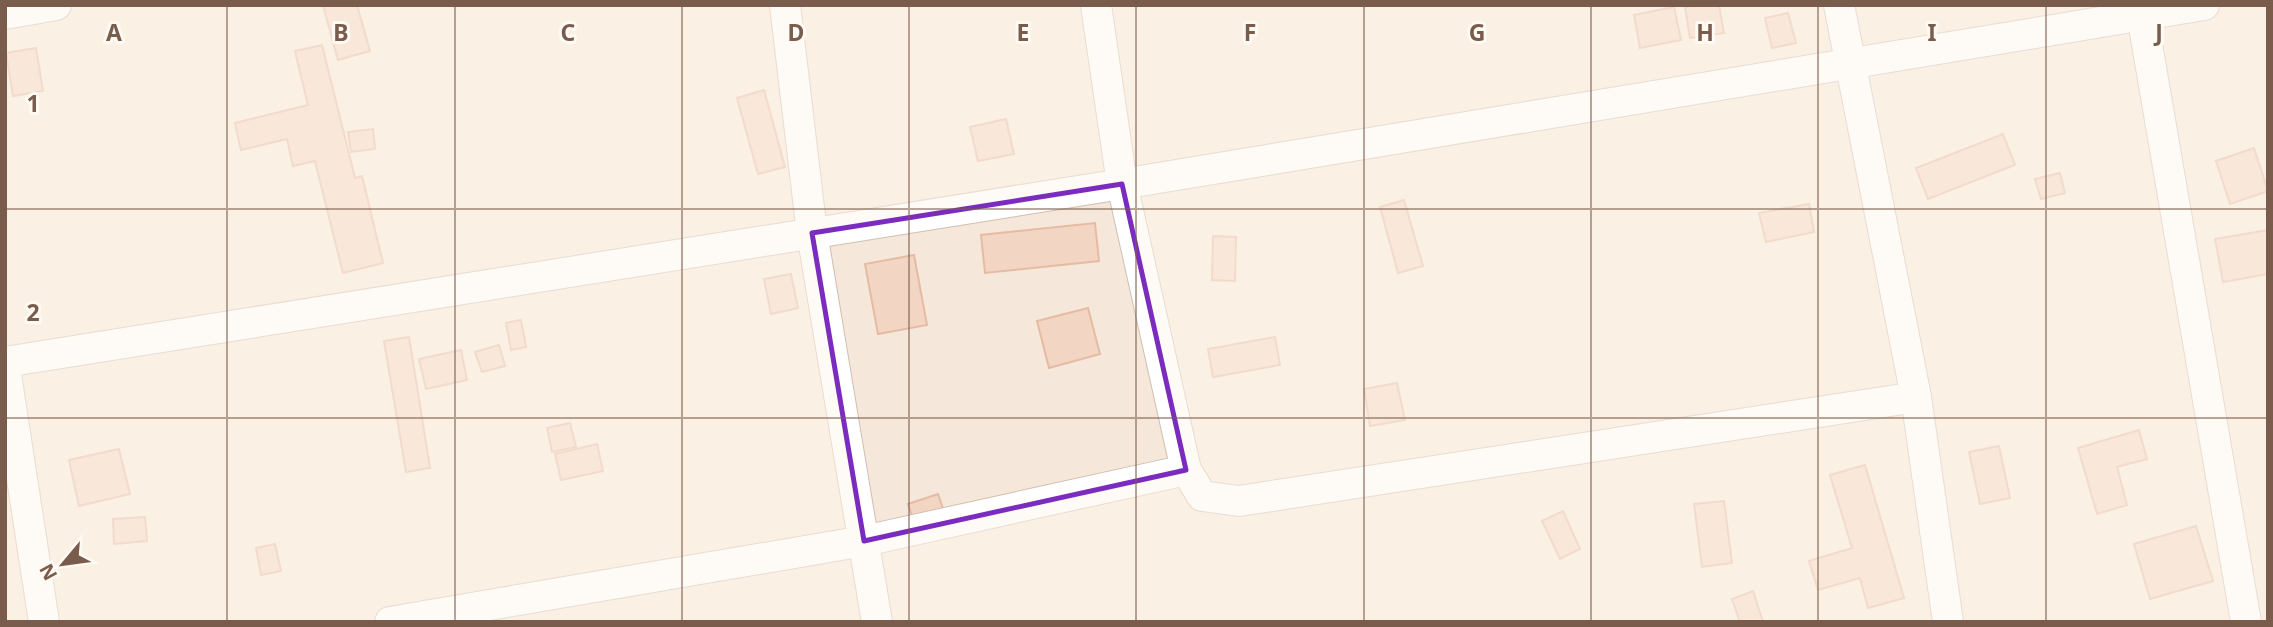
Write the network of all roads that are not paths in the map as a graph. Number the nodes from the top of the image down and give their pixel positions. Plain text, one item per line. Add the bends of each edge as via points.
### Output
1 (56, 5) edge
2 (785, 5) edge
3 (1096, 5) edge
4 (1839, 5) edge
5 (2204, 5) edge
6 (5, 14) edge
7 (2141, 15) junction
8 (1849, 62) junction
9 (1122, 184) junction
10 (813, 233) junction
11 (5, 362) edge
12 (5, 368) edge
13 (1916, 397) junction
14 (1186, 470) junction
15 (864, 541) junction
16 (44, 622) edge
17 (390, 622) edge
18 (877, 622) edge
19 (1948, 622) edge
20 (2246, 622) edge

1 - 6 street
2 - 10 street
3 - 9 street
4 - 8 street
5 - 7 street
7 - 8 street
7 - 20 street
8 - 9 street
8 - 13 street
9 - 10 street
9 - 14 street
10 - 11 street
10 - 15 street
12 - 16 street
13 - 14 street via 1239,501 1202,496
13 - 19 street
14 - 15 street
15 - 17 street
15 - 18 street

